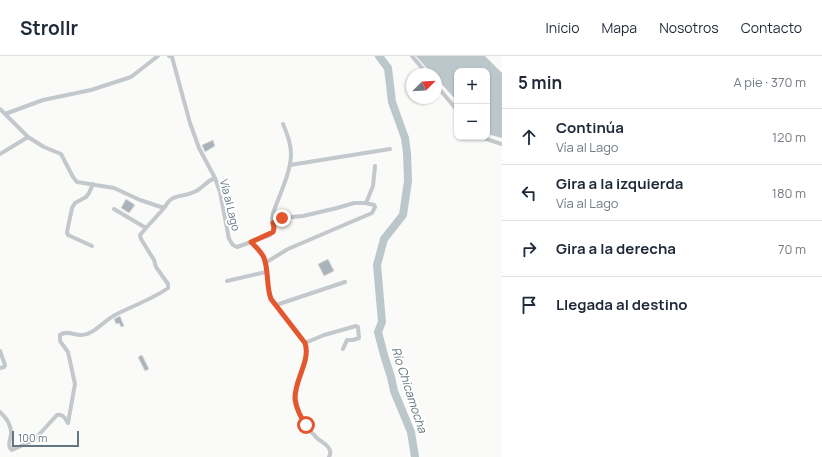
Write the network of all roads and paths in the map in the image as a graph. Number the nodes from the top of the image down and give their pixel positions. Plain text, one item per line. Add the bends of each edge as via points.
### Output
1 (158, 56) edge
2 (170, 56) edge
3 (175, 56) edge
4 (412, 56) edge
5 (422, 68) edge
6 (442, 92) edge
7 (454, 106) edge
8 (0, 109) edge
9 (5, 114) junction
10 (283, 124) dead end
11 (28, 137) junction
12 (489, 140) edge
13 (502, 144) edge
14 (390, 149) dead end
15 (0, 154) edge
16 (290, 165) junction
17 (375, 166) dead end
18 (215, 178) junction
19 (93, 184) junction
20 (366, 203) junction
21 (165, 207) junction
22 (114, 209) dead end
23 (273, 223) junction
24 (146, 228) junction
25 (251, 242) junction
26 (92, 246) dead end
27 (265, 264) junction
28 (266, 272) junction
29 (227, 281) dead end
30 (345, 282) dead end
31 (276, 305) junction
32 (305, 343) junction
33 (343, 349) dead end
34 (0, 352) edge
35 (0, 368) edge
36 (0, 412) edge
37 (329, 457) edge

1 - 9 street via 131,77 91,90 44,100
2 - 3 street
2 - 18 street, Vía al Lago via 199,148
4 - 5 street
6 - 7 street
8 - 9 street
9 - 11 street
10 - 16 street via 290,144
11 - 15 street
11 - 19 street via 61,154 75,180
12 - 13 street
14 - 16 street
16 - 23 street via 273,213
17 - 20 street via 373,186
18 - 21 street via 208,180 196,191 174,198
18 - 25 street, Vía al Lago via 229,239 237,247
19 - 21 street
19 - 26 street via 86,196 72,208 67,232 68,235
20 - 23 street via 354,203 282,218
20 - 27 street via 374,205 372,213 288,249
21 - 24 street
22 - 24 street
23 - 25 street via 273,232
24 - 36 street via 140,239 168,288 113,316 86,335 68,332 60,335 60,341 69,355 75,384 68,423 63,416 57,415 34,440 12,450 9,443 10,425
25 - 27 street, Vía al Lago via 263,256
27 - 28 street, Vía al Lago
28 - 29 street
28 - 31 street, Vía al Lago via 268,291
30 - 31 street
31 - 32 street, Vía al Lago
32 - 33 street via 324,335 358,327 359,338 347,340
32 - 37 street via 306,356 295,399 306,425 328,446
34 - 35 street via 5,365

